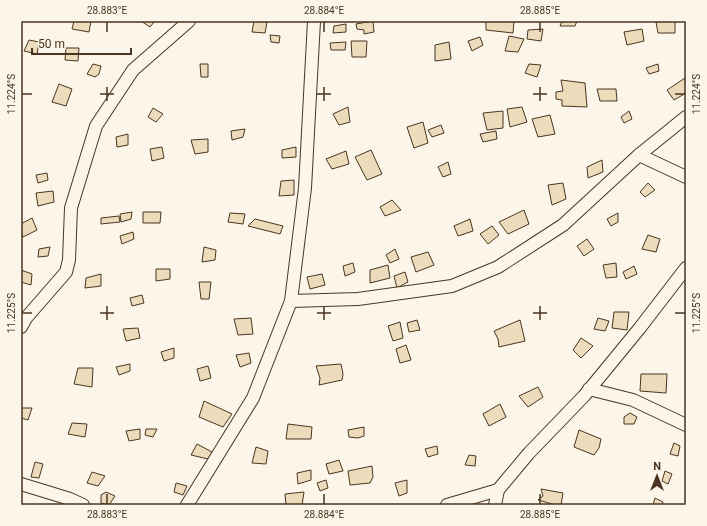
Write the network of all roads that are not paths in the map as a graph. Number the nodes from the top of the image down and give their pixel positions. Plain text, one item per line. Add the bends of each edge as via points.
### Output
1 (189, 21) edge
2 (314, 21) edge
3 (686, 117) edge
4 (639, 155) junction
5 (686, 177) edge
6 (686, 268) edge
7 (291, 301) junction
8 (21, 327) edge
9 (589, 389) junction
10 (686, 425) edge
11 (21, 484) edge
12 (498, 490) junction
13 (83, 505) edge
14 (187, 505) edge
15 (447, 505) edge
16 (495, 505) edge

1 - 8 street via 133,70 96,126 71,208 69,260 66,272
2 - 7 street via 305,188
3 - 4 street
4 - 5 street
4 - 7 street via 562,225 498,267 452,286 358,299
6 - 9 street
7 - 14 street via 254,398
9 - 10 street via 633,400
9 - 12 street via 528,453
11 - 13 street
12 - 15 street
12 - 16 street

